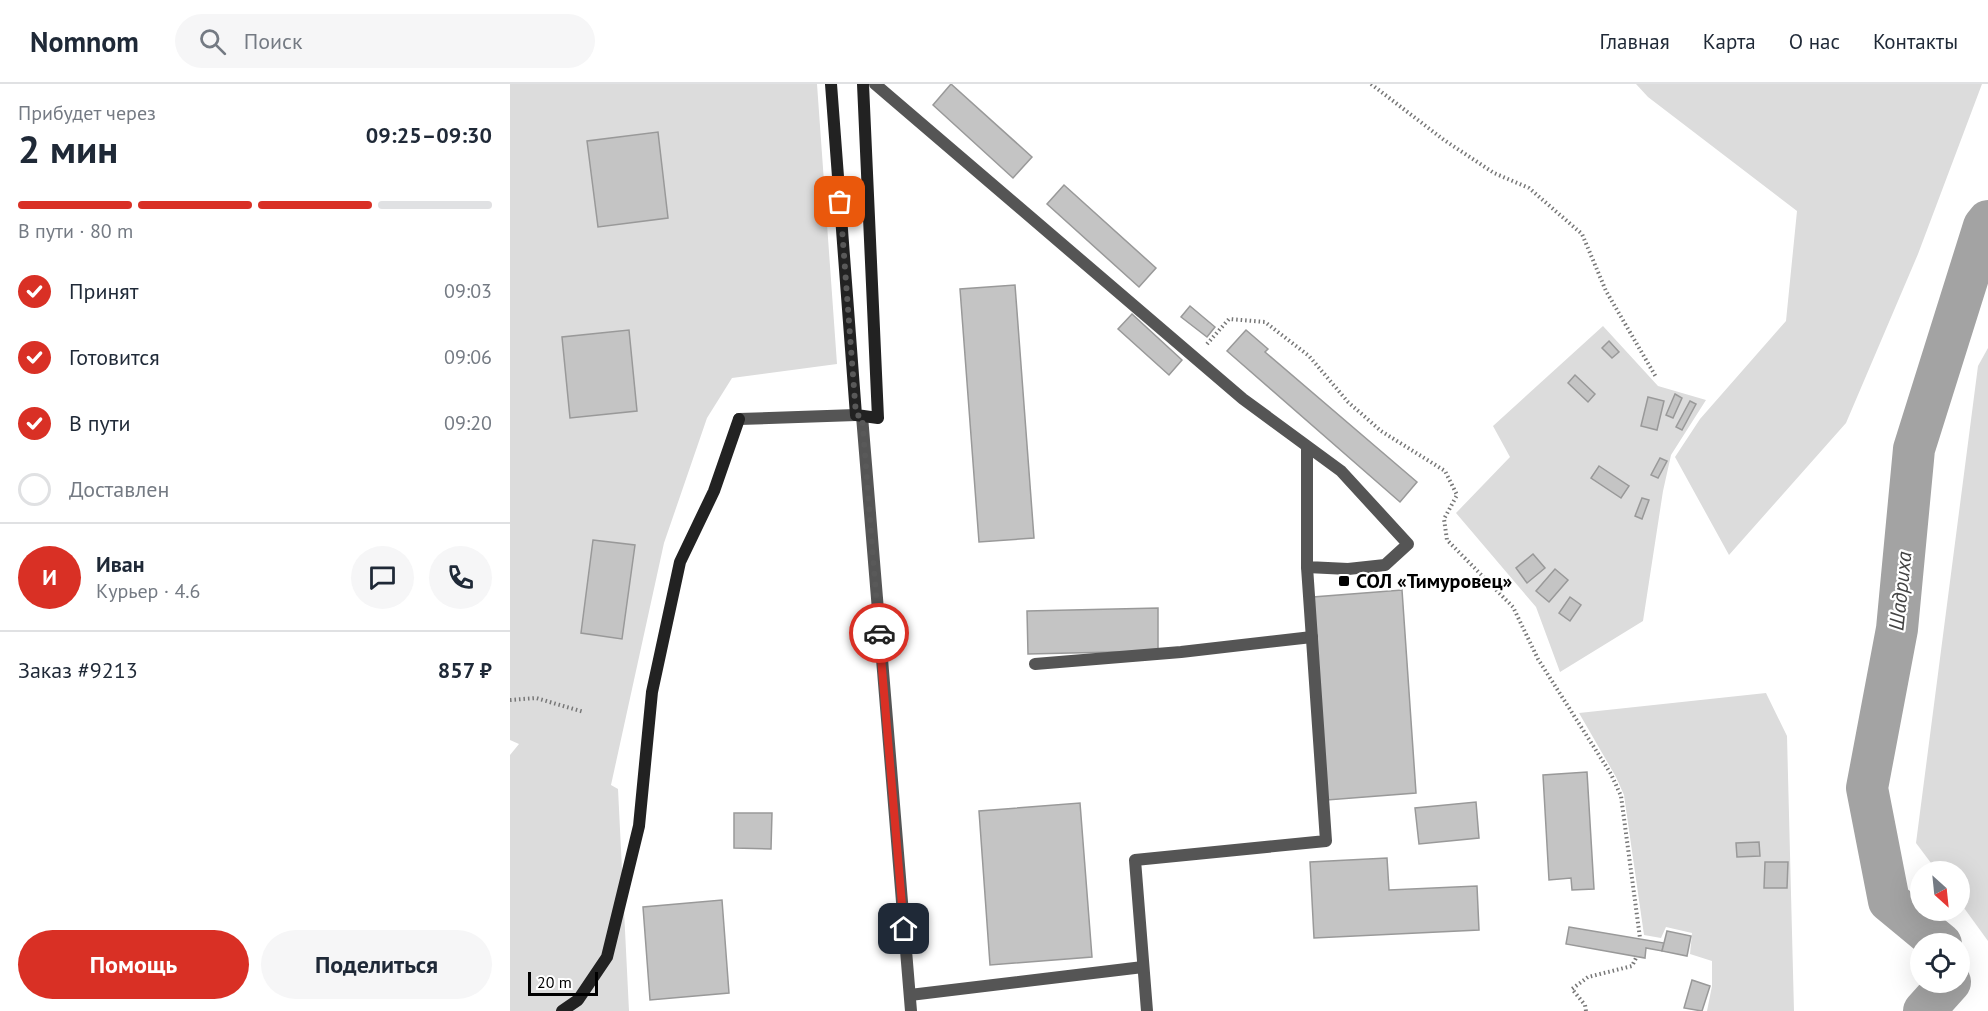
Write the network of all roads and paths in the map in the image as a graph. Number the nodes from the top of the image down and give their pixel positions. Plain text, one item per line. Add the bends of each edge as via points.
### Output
1 (831, 84) edge
2 (863, 84) edge
3 (875, 84) edge
4 (1371, 84) edge
5 (1195, 358) junction
6 (1656, 377) dead end
7 (859, 415) junction
8 (1307, 446) junction
9 (1307, 567) junction
10 (1312, 637) junction
11 (1035, 664) dead end
12 (510, 700) edge
13 (584, 712) dead end
14 (1640, 939) dead end
15 (1637, 956) dead end
16 (1143, 968) junction
17 (910, 995) junction
18 (562, 1011) edge
19 (912, 1011) edge
20 (1147, 1011) edge
21 (1586, 1011) edge

1 - 7 street
2 - 7 street via 878,418
3 - 5 street
4 - 6 path via 1494,173 1529,188 1582,234 1606,291
5 - 8 street
5 - 14 path via 1228,319 1265,322 1309,356 1348,402 1381,431 1445,471 1457,495 1444,519 1447,540 1513,607 1538,659 1621,796
7 - 17 street
7 - 18 street via 739,419 714,491 680,562 652,692 639,825 607,957 578,1000
8 - 9 street
8 - 9 street via 1341,471 1408,544 1385,565 1348,569
9 - 10 street
10 - 11 street
10 - 16 street via 1326,841 1135,860
12 - 13 path via 536,698
15 - 21 path via 1632,966 1588,977 1572,989
16 - 17 street
16 - 20 street
17 - 19 street

